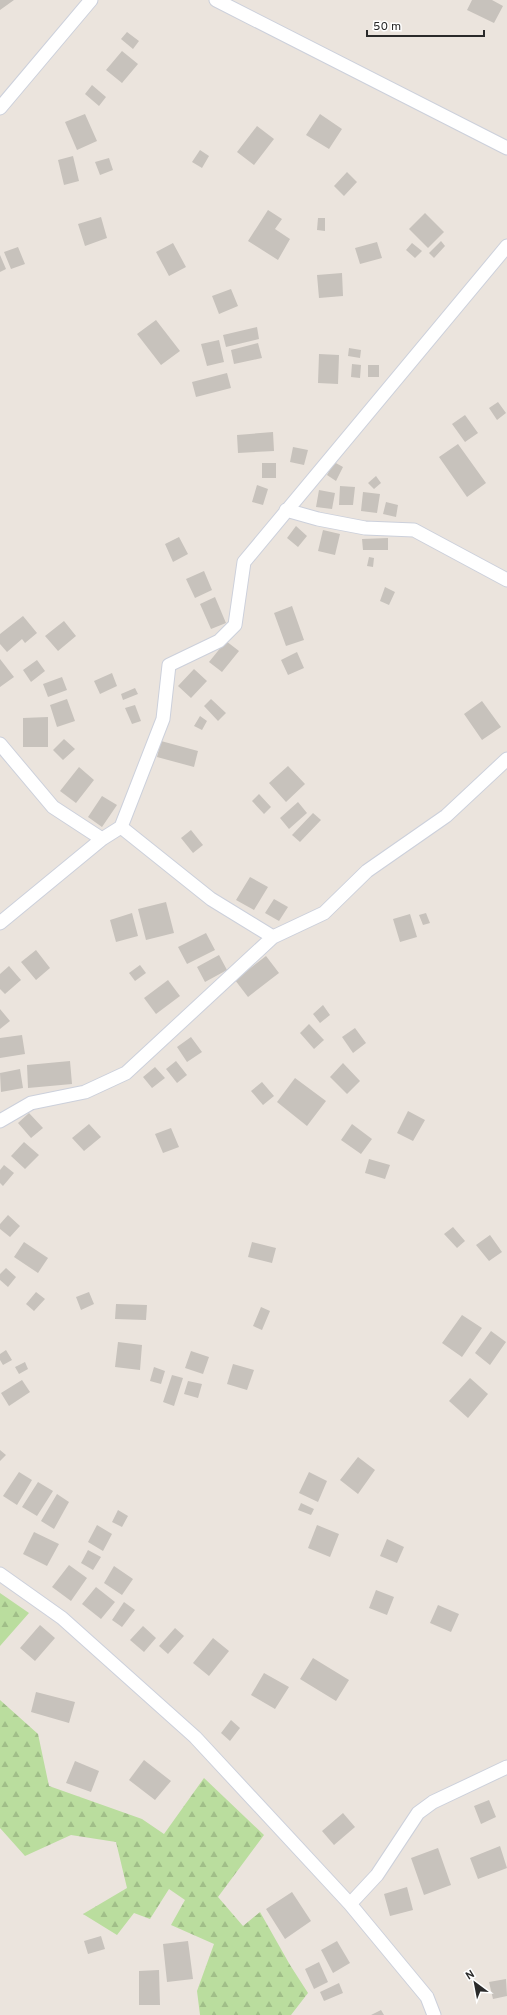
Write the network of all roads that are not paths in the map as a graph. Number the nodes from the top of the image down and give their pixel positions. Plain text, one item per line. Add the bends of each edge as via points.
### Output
1 (91, 0) edge
2 (216, 0) edge
3 (0, 108) edge
4 (507, 148) edge
5 (507, 246) edge
6 (286, 510) junction
7 (507, 580) edge
8 (0, 744) edge
9 (507, 759) edge
10 (121, 827) junction
11 (102, 840) junction
12 (0, 923) edge
13 (273, 937) junction
14 (0, 1121) edge
15 (0, 1574) edge
16 (507, 1768) edge
17 (350, 1904) junction
18 (434, 2015) edge

1 - 3 street
2 - 4 street
5 - 6 street
6 - 7 street via 365,528 414,530
6 - 10 street via 244,562 235,625 219,641 169,665 163,719
8 - 11 street via 53,807
9 - 13 street via 446,816 367,871 324,913
10 - 11 street
10 - 13 street via 211,899
11 - 12 street
13 - 14 street via 126,1073 85,1092 31,1103
15 - 17 street via 62,1618 195,1738
16 - 17 street via 433,1802 418,1813 377,1875
17 - 18 street via 427,1997

